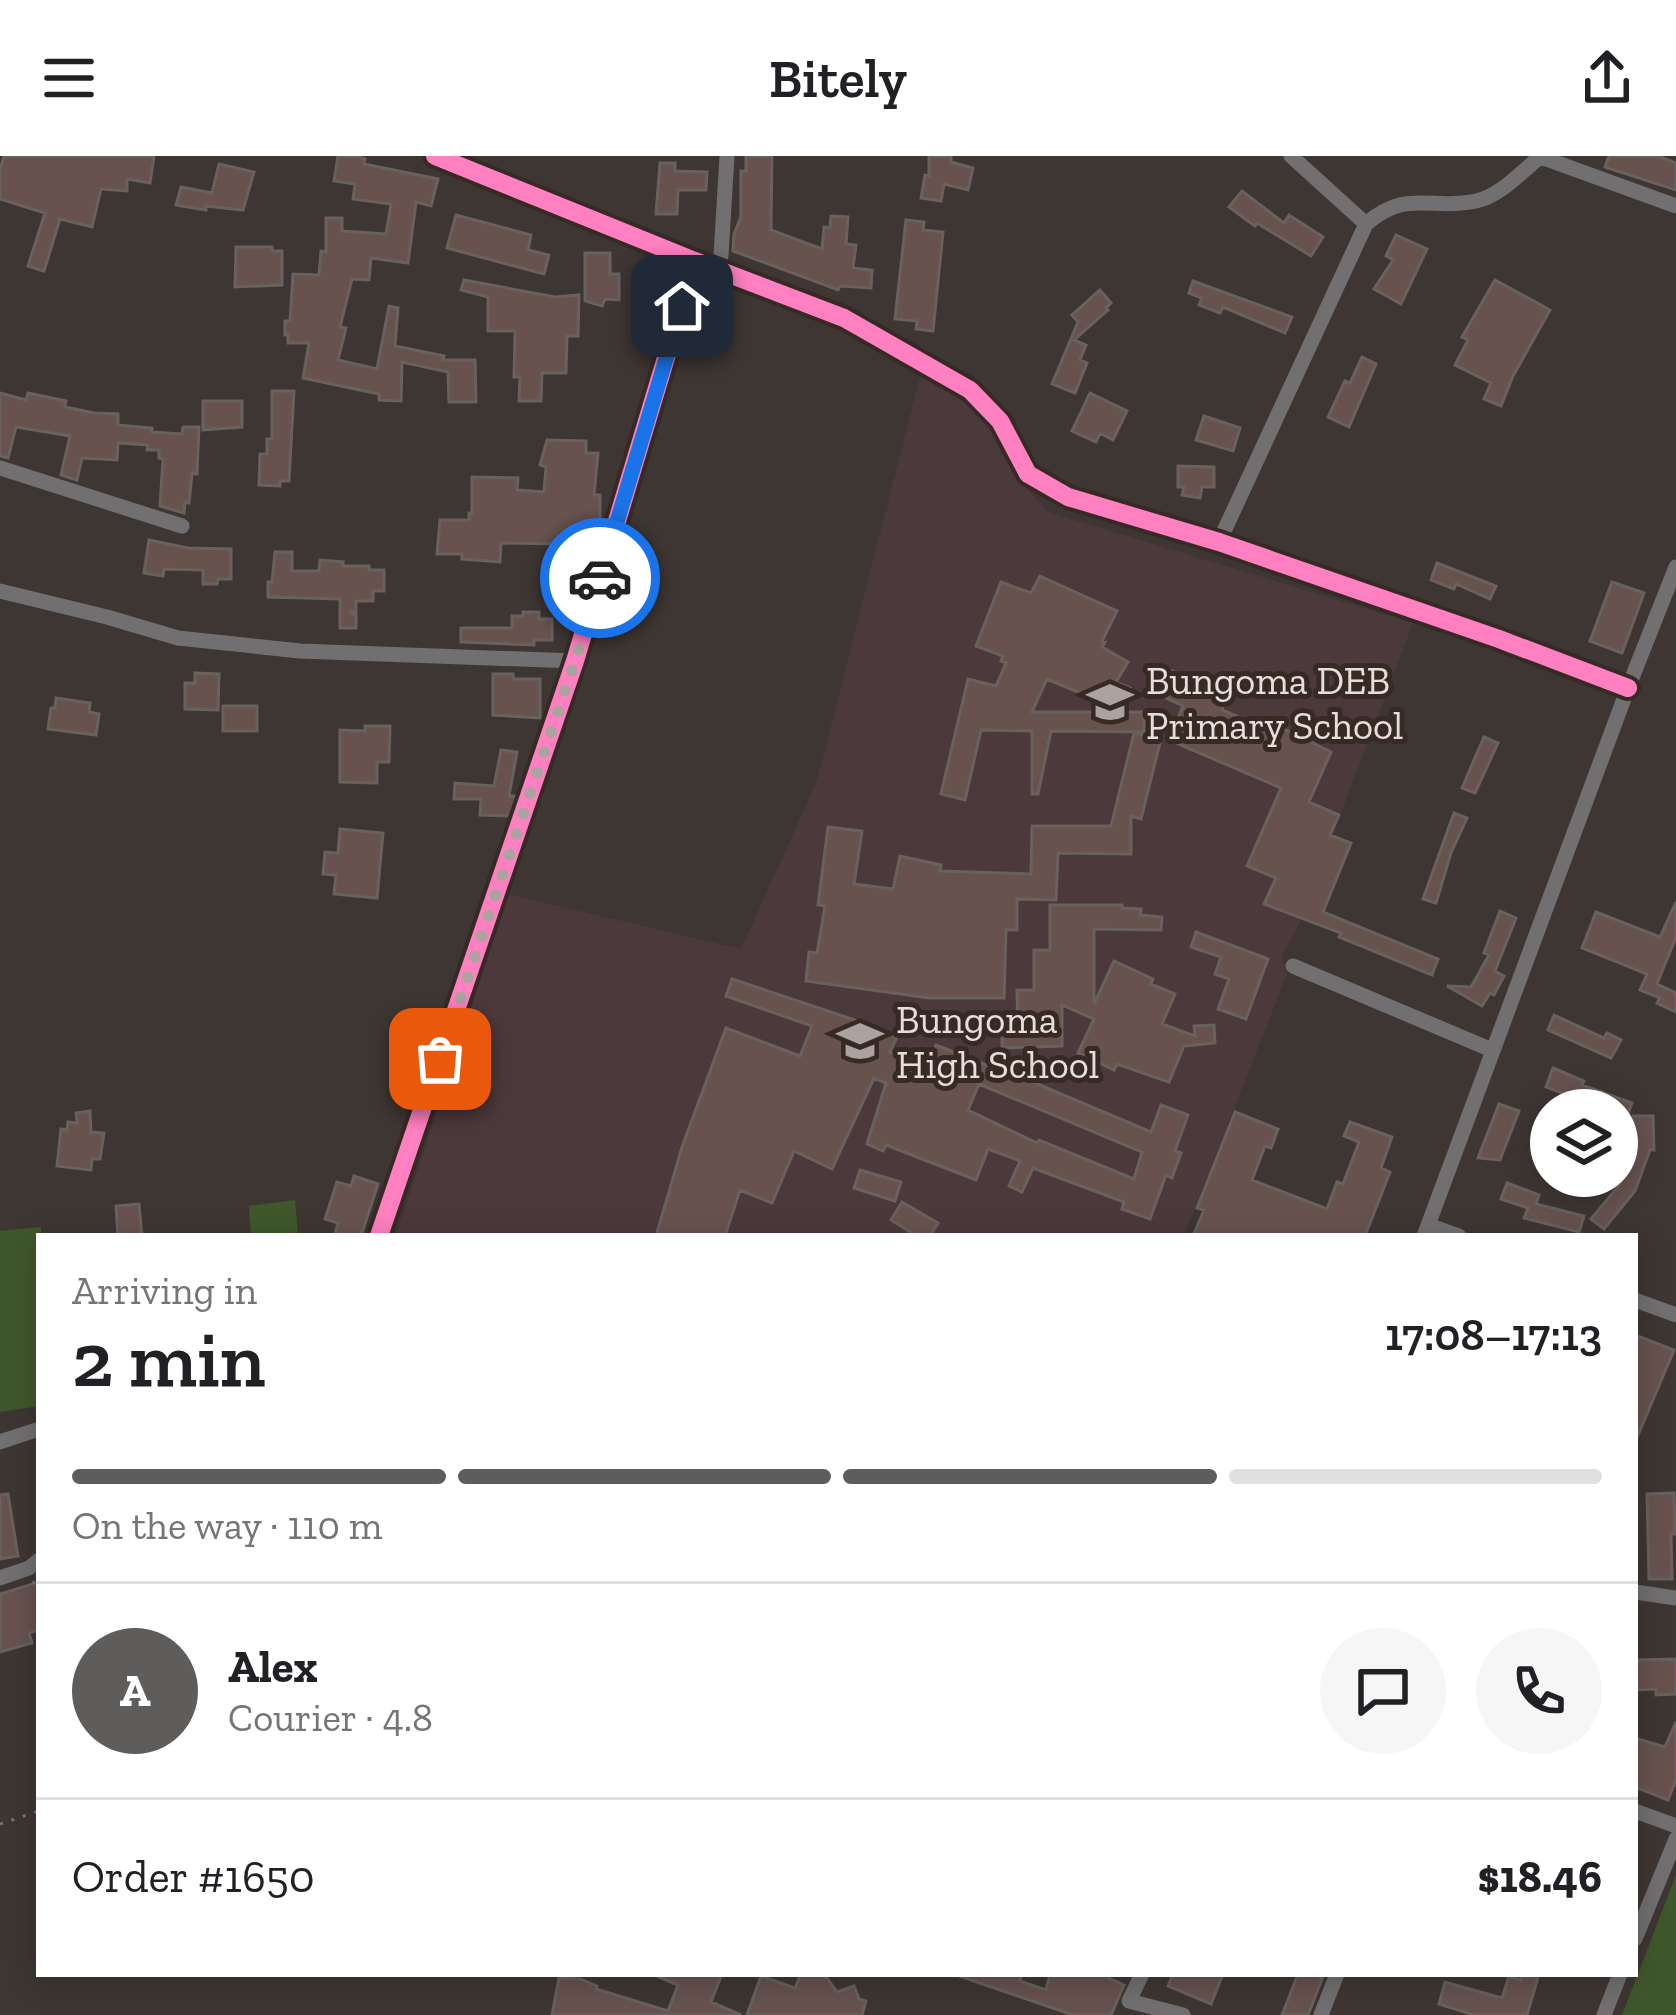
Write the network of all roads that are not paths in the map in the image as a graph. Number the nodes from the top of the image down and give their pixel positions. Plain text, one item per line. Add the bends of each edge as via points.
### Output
1 (435, 156) edge
2 (727, 156) edge
3 (1291, 156) edge
4 (1539, 157) edge
5 (1676, 206) edge
6 (1366, 224) junction
7 (695, 261) junction
8 (716, 269) junction
9 (0, 468) edge
10 (182, 526) dead end
11 (1219, 542) junction
12 (1676, 567) edge
13 (0, 591) edge
14 (575, 661) junction
15 (1628, 688) junction
16 (1293, 966) dead end
17 (1492, 1050) junction
18 (1426, 1230) edge
19 (380, 1233) edge
20 (1638, 1301) edge
21 (1676, 1316) edge
22 (36, 1430) edge
23 (0, 1442) edge
24 (36, 1562) edge
25 (0, 1578) edge
26 (1638, 1592) edge
27 (1676, 1598) edge
28 (1638, 1811) edge
29 (1676, 1826) edge
30 (1676, 1839) edge
31 (1638, 1932) edge
32 (1141, 1977) edge
33 (1335, 1977) edge
34 (1619, 1977) edge
35 (1183, 2015) edge
36 (1321, 2015) edge
37 (1604, 2015) edge

1 - 7 street
2 - 8 street
3 - 6 street
4 - 5 street
4 - 6 street via 1487,197 1401,202
6 - 11 street
7 - 8 street
7 - 14 street
8 - 11 street via 844,318 970,389 1000,422 1028,474 1068,496
9 - 10 street
11 - 15 street
12 - 15 street
13 - 14 street via 178,638
14 - 19 street
15 - 17 street
16 - 17 street
17 - 18 street
20 - 21 street
22 - 23 street
24 - 25 street
26 - 27 street
28 - 29 street
30 - 31 street
32 - 35 street via 1129,2001
33 - 36 street
34 - 37 street

